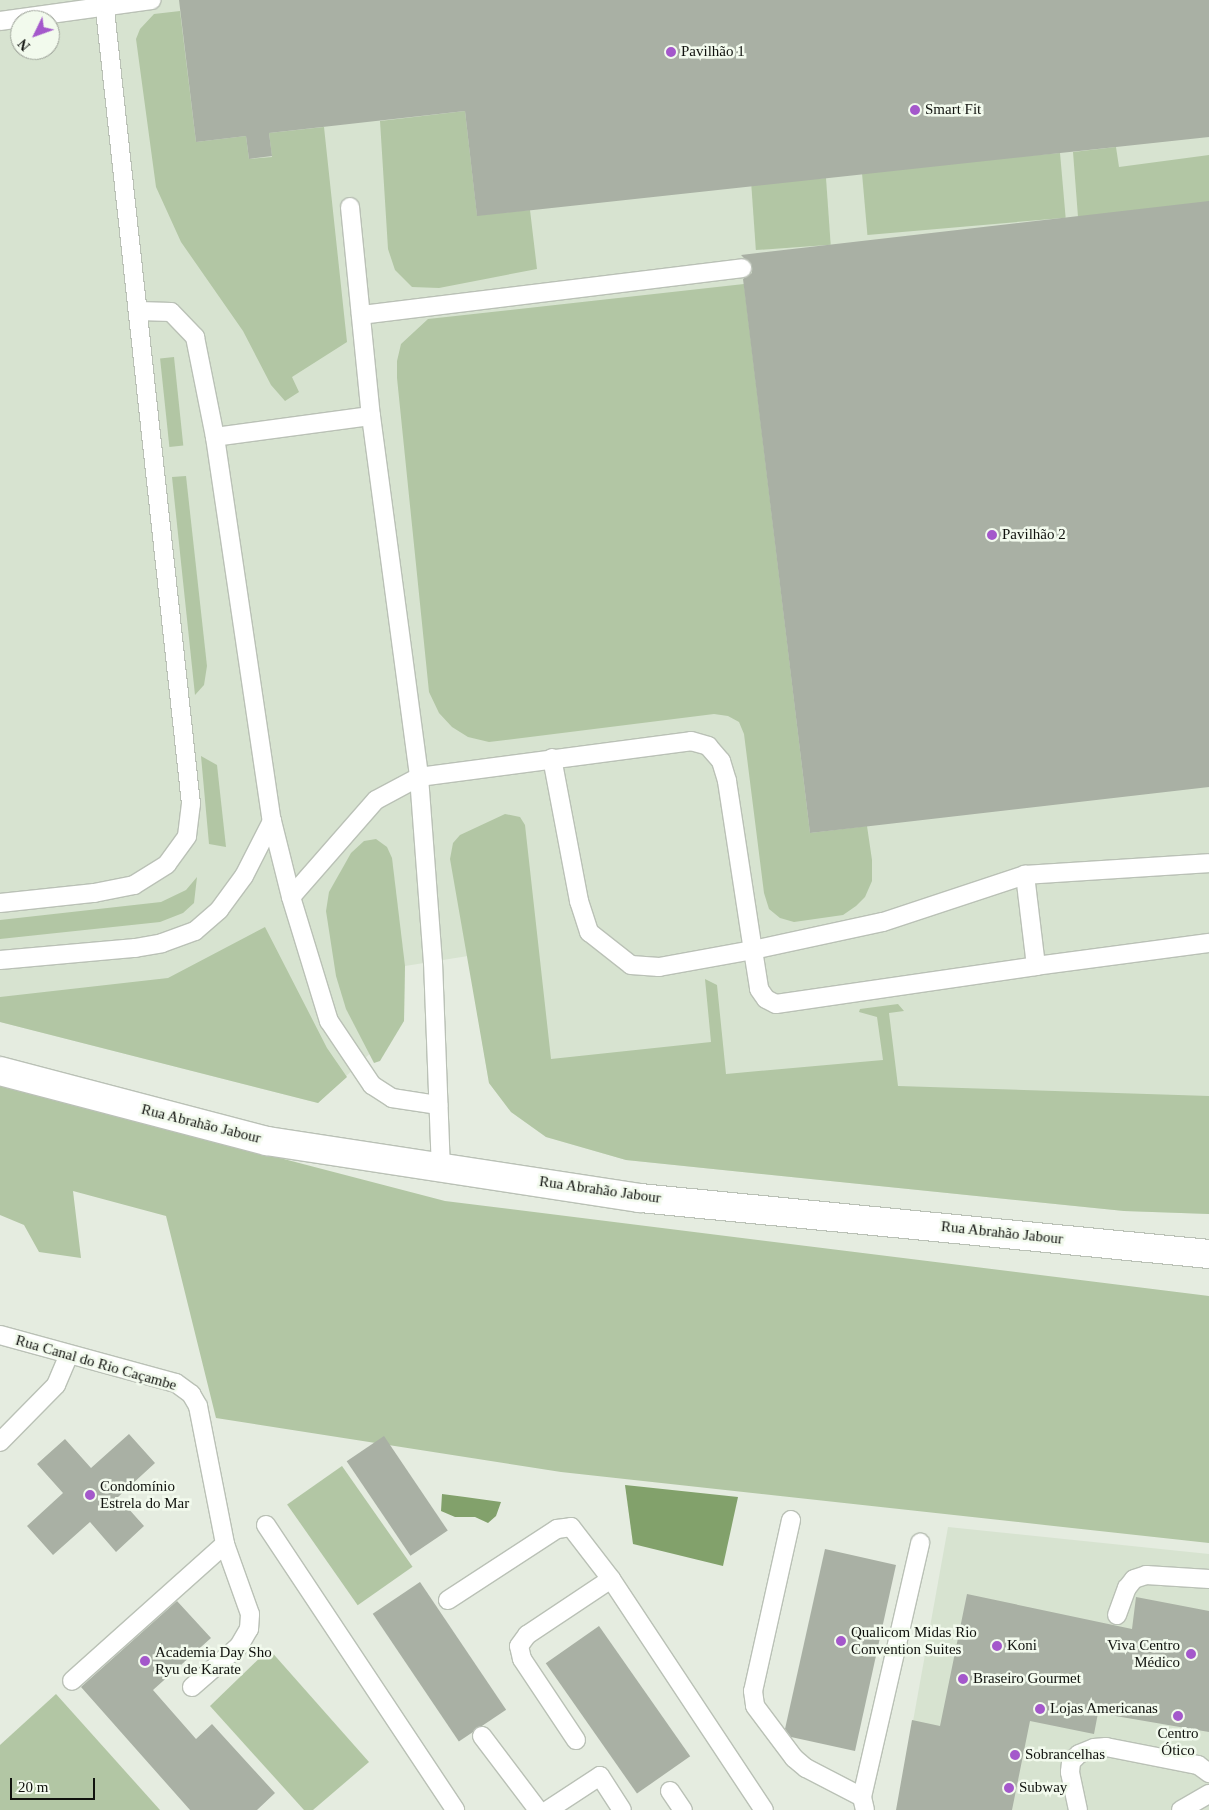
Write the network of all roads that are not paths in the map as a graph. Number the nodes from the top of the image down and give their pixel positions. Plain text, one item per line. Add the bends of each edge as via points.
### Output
1 (152, 0) edge
2 (104, 3) edge
3 (0, 21) edge
4 (350, 207) dead end
5 (742, 268) dead end
6 (139, 311) junction
7 (361, 315) junction
8 (371, 416) junction
9 (215, 437) junction
10 (552, 758) junction
11 (419, 777) junction
12 (272, 821) junction
13 (1209, 863) edge
14 (1025, 874) junction
15 (291, 898) junction
16 (0, 903) edge
17 (1209, 943) edge
18 (753, 950) junction
19 (0, 960) edge
20 (1036, 966) junction
21 (0, 1070) edge
22 (438, 1105) junction
23 (441, 1166) junction
24 (1209, 1254) edge
25 (0, 1335) edge
26 (69, 1355) junction
27 (0, 1442) edge
28 (790, 1520) dead end
29 (266, 1525) dead end
30 (920, 1543) dead end
31 (225, 1544) junction
32 (611, 1579) junction
33 (1209, 1579) edge
34 (448, 1600) dead end
35 (1117, 1615) dead end
36 (72, 1682) dead end
37 (192, 1687) dead end
38 (482, 1736) dead end
39 (576, 1740) dead end
40 (1209, 1773) edge
41 (670, 1791) dead end
42 (1209, 1794) edge
43 (863, 1804) edge
44 (455, 1810) edge
45 (538, 1810) edge
46 (548, 1810) edge
47 (622, 1810) edge
48 (682, 1810) edge
49 (764, 1810) edge
50 (1078, 1810) edge
51 (1181, 1810) edge

1 - 2 lane
2 - 3 lane
2 - 6 lane
4 - 7 lane
5 - 7 lane
6 - 9 lane via 171,312 195,337
6 - 16 lane via 191,804 187,836 167,864 134,885 94,894
7 - 8 lane
8 - 9 lane
8 - 11 lane
9 - 12 lane
10 - 11 lane
10 - 18 lane via 579,901 589,932 631,965 660,967
10 - 18 lane via 691,741 708,746 721,761 727,781
11 - 15 lane via 376,800
11 - 22 lane via 433,962
12 - 15 lane
12 - 19 lane via 244,876 219,910 195,931 162,943 135,948
13 - 14 lane
14 - 18 lane via 883,922
14 - 20 lane
15 - 22 lane via 329,1021 358,1067 372,1085 392,1098
17 - 20 lane
18 - 20 lane via 759,989 766,999 776,1004
21 - 23 street, Rua Abrahão Jabour via 268,1141
22 - 23 lane
23 - 24 street, Rua Abrahão Jabour via 640,1198
25 - 26 lane, Rua Canal do Rio Caçambe
26 - 27 lane via 56,1385
26 - 31 lane, Rua Canal do Rio Caçambe via 176,1383 191,1394 198,1406
28 - 43 lane via 753,1691 756,1706 794,1758
29 - 44 lane
30 - 43 lane
31 - 36 lane
31 - 37 lane via 250,1614 249,1629 239,1646
32 - 34 lane via 578,1532 564,1526
32 - 39 lane via 527,1635 519,1646 522,1659
32 - 49 lane
33 - 35 lane via 1146,1575 1134,1579
38 - 45 lane
40 - 50 lane via 1198,1765 1106,1747 1094,1748 1079,1754 1071,1762
41 - 48 lane
42 - 51 lane
46 - 47 lane via 600,1776

